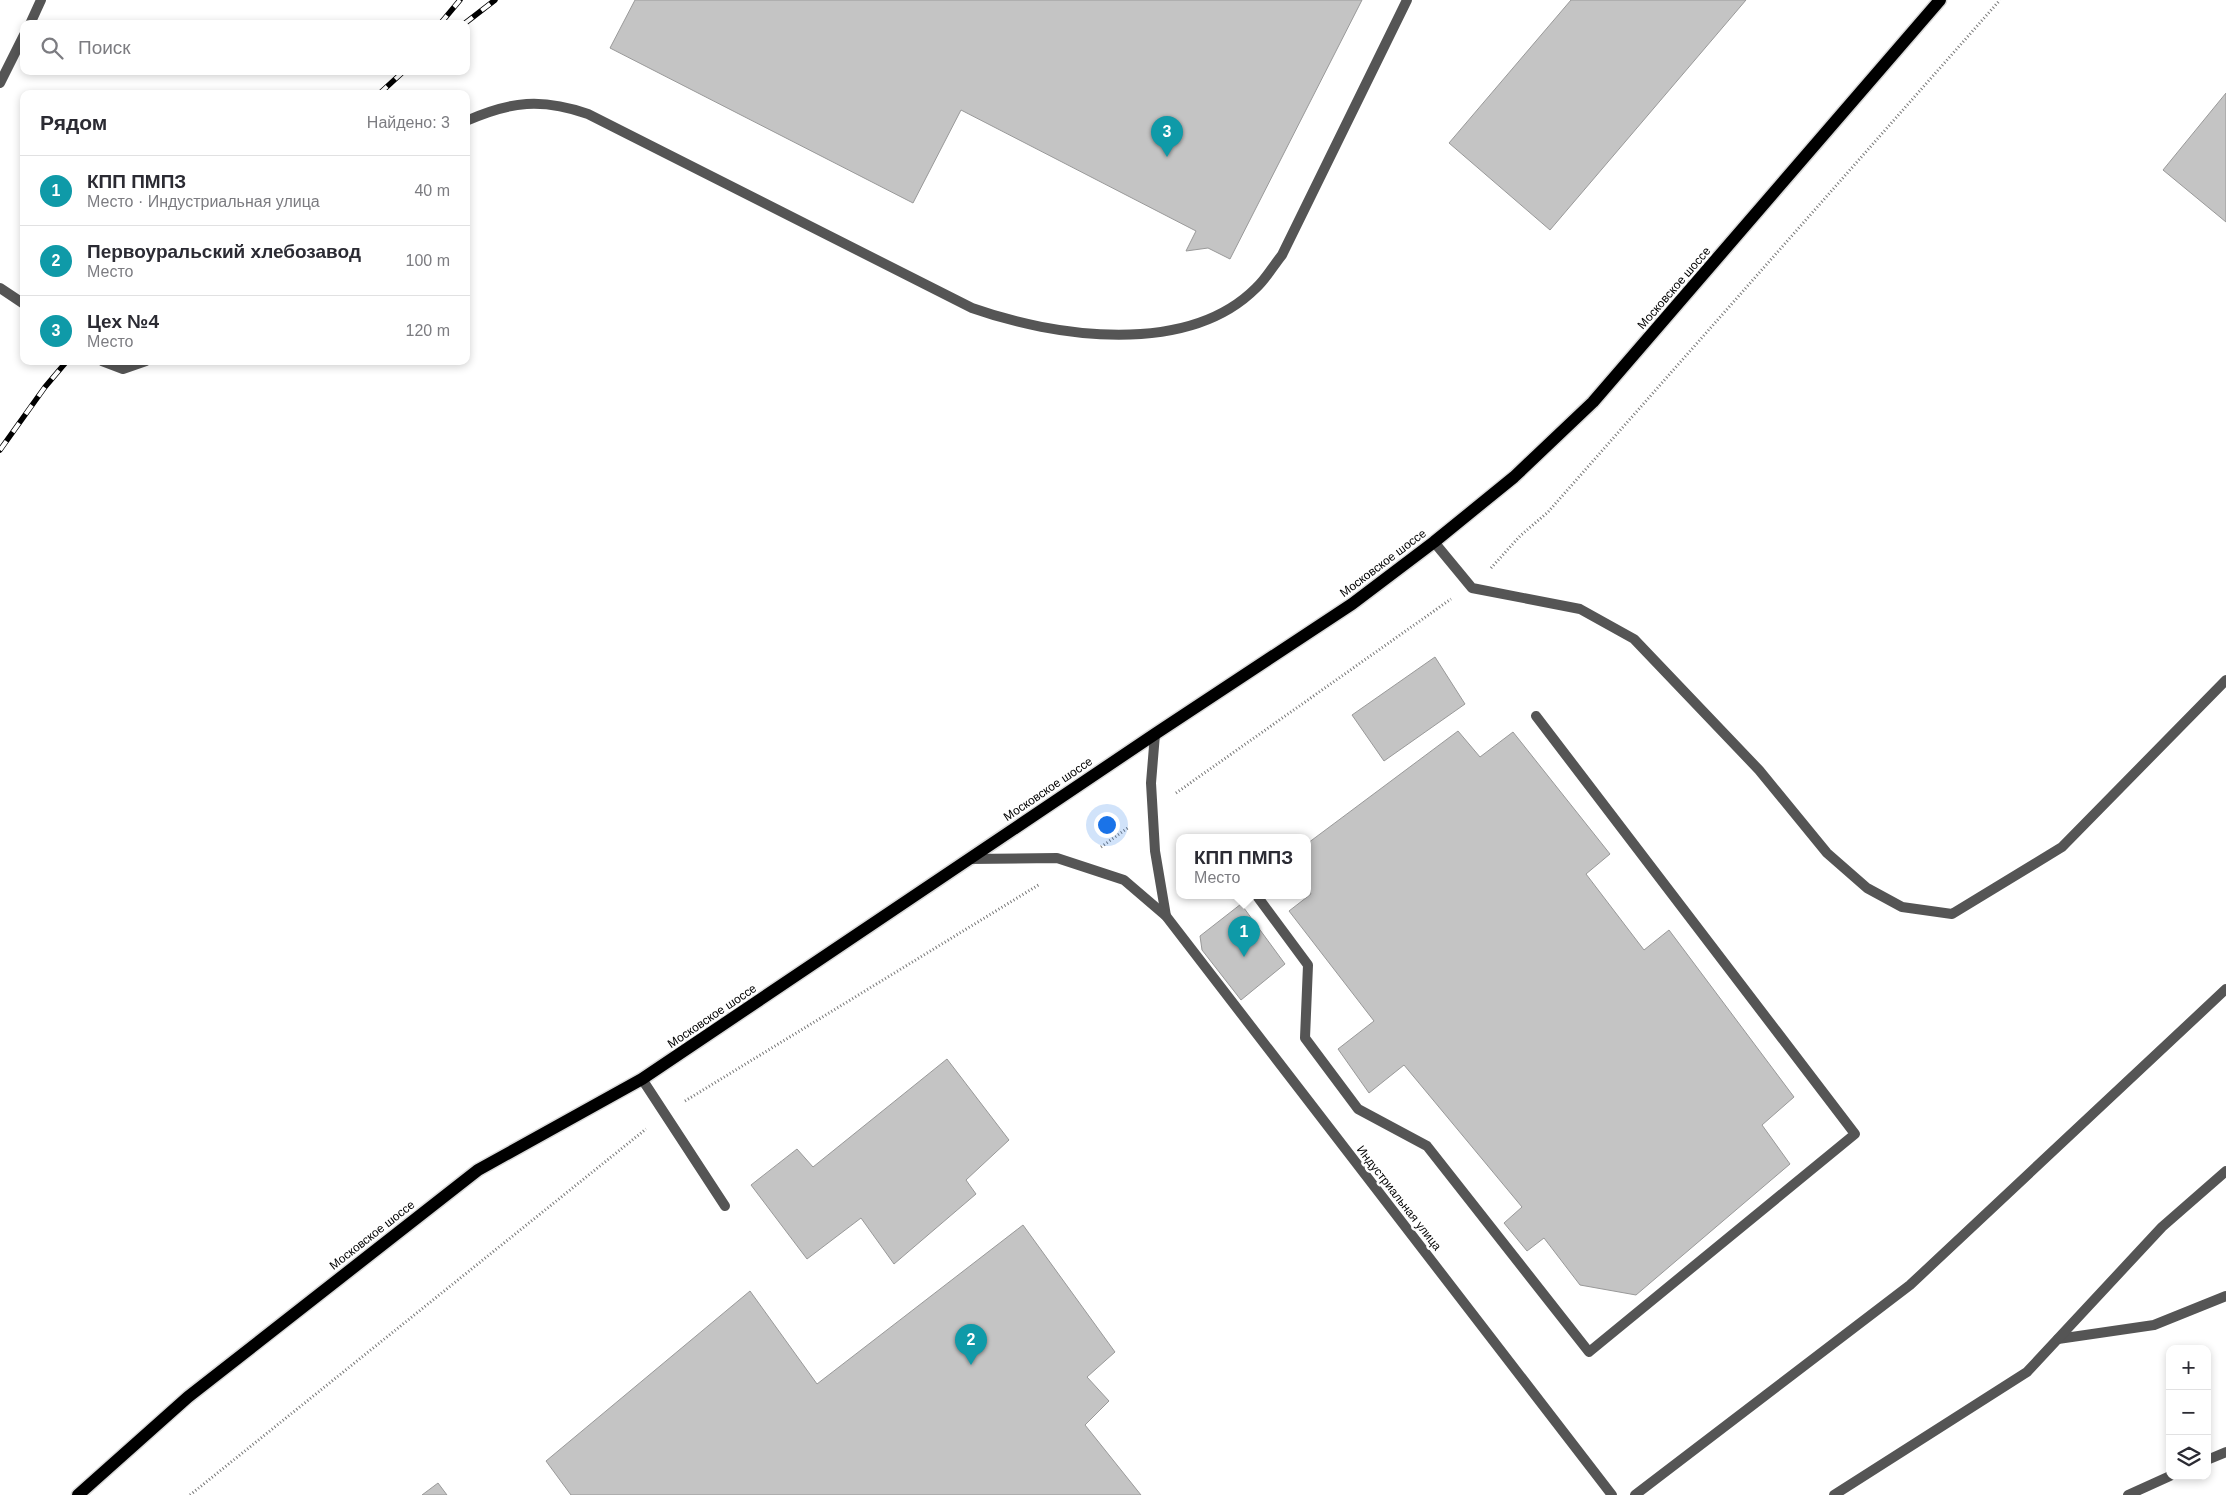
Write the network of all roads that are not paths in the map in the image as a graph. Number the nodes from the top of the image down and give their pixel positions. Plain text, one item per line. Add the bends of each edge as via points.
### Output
1 (41, 0) edge
2 (1407, 0) edge
3 (1940, 0) edge
4 (32, 20) edge
5 (20, 44) edge
6 (0, 83) edge
7 (470, 119) edge
8 (0, 288) edge
9 (20, 301) edge
10 (112, 365) edge
11 (134, 365) edge
12 (1434, 542) junction
13 (2226, 680) edge
14 (1536, 716) dead end
15 (1155, 734) junction
16 (969, 859) junction
17 (1260, 899) edge
18 (1166, 916) junction
19 (2226, 989) edge
20 (642, 1079) junction
21 (2226, 1172) edge
22 (725, 1206) dead end
23 (2226, 1296) edge
24 (2058, 1339) junction
25 (2226, 1452) edge
26 (2211, 1458) edge
27 (2166, 1478) edge
28 (78, 1495) edge
29 (1612, 1495) edge
30 (1635, 1495) edge
31 (1834, 1495) edge
32 (2128, 1495) edge

1 - 4 street
2 - 7 street via 1282,255 1256,288 1230,308 1204,320 1141,334 1066,332 972,308 588,114 562,105 538,102 509,106
3 - 12 main road, Московское шоссе via 1593,402 1514,477
5 - 6 street
8 - 9 street
10 - 11 street via 122,369
12 - 13 street via 1472,588 1580,609 1634,639 1759,770 1827,853 1867,888 1902,908 1952,914 2062,848
12 - 15 main road, Московское шоссе via 1352,604
14 - 17 street via 1855,1134 1589,1352 1427,1146 1358,1109 1305,1038 1308,965
15 - 16 main road, Московское шоссе
15 - 18 street via 1150,784 1155,851
16 - 18 street, Индустриальная улица via 1057,858 1124,880
16 - 20 main road, Московское шоссе
18 - 29 street, Индустриальная улица
19 - 30 street via 1910,1285
20 - 22 street
20 - 28 main road, Московское шоссе via 478,1170 188,1397
21 - 24 street via 2162,1227
23 - 24 street via 2154,1325
24 - 31 street via 2028,1372
25 - 26 street
27 - 32 street

